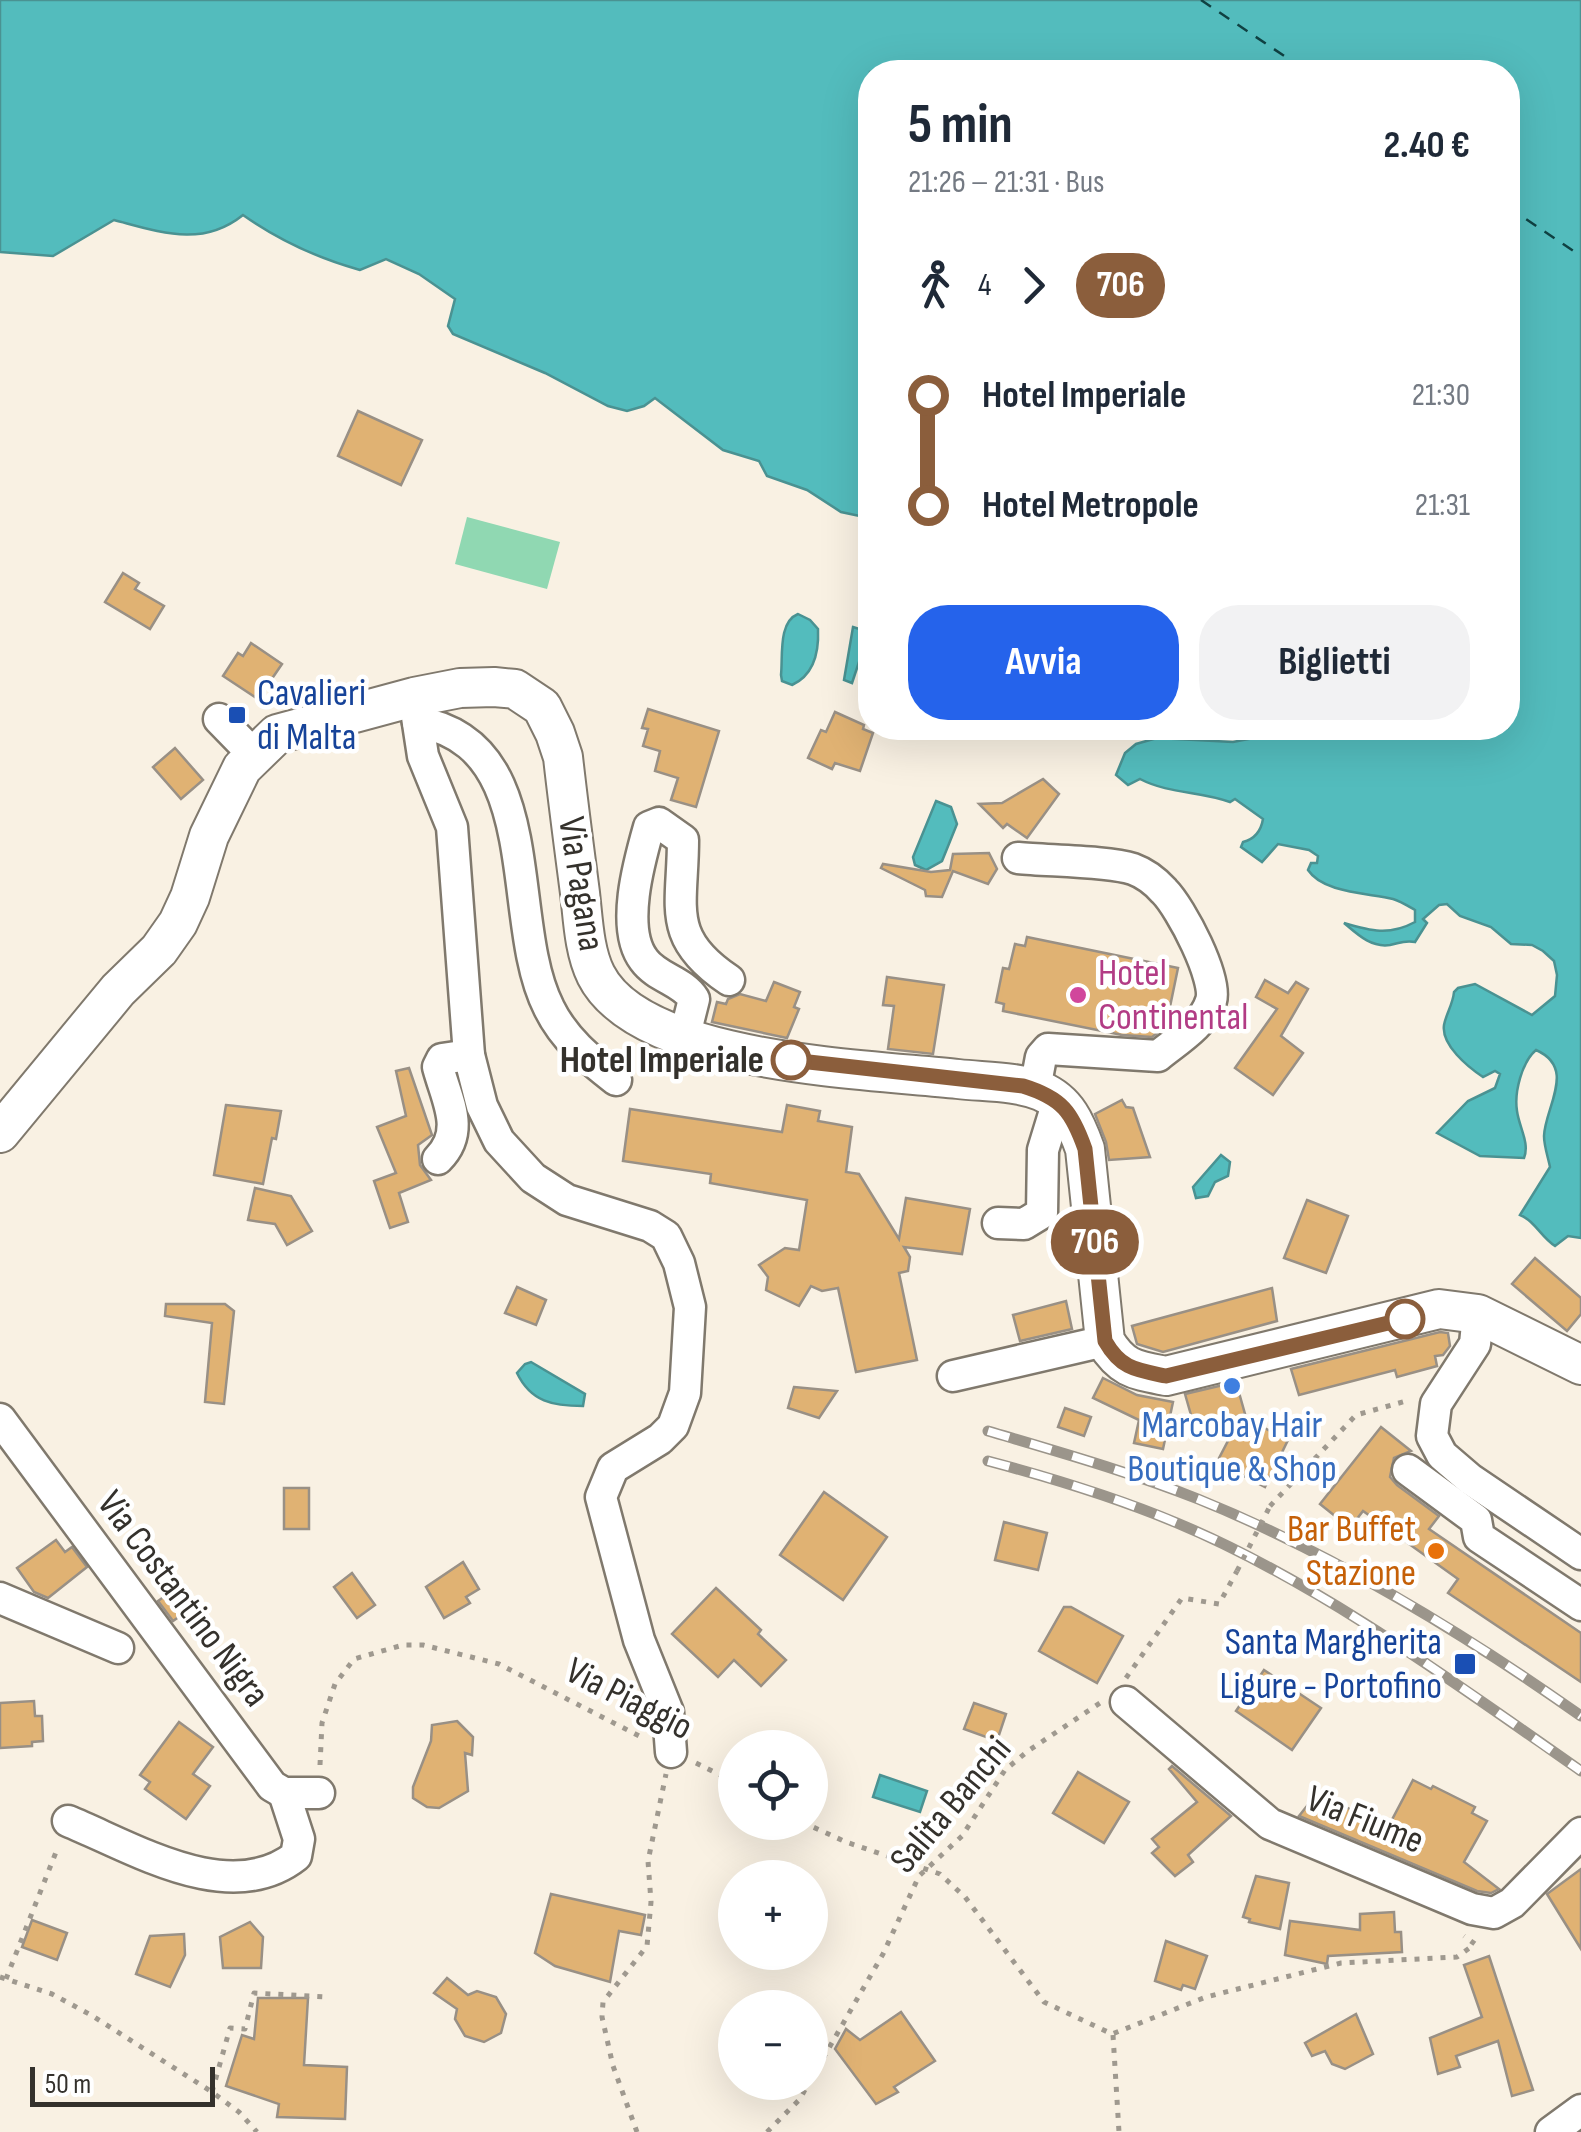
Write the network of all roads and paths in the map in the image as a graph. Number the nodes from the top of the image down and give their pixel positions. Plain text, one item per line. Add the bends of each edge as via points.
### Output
1 (416, 709) junction
2 (218, 719) dead end
3 (256, 756) junction
4 (1018, 858) dead end
5 (730, 980) dead end
6 (684, 1039) junction
7 (469, 1055) junction
8 (616, 1080) dead end
9 (1046, 1095) junction
10 (0, 1133) edge
11 (438, 1158) dead end
12 (998, 1223) dead end
13 (1478, 1314) junction
14 (1105, 1341) junction
15 (1581, 1365) edge
16 (953, 1376) dead end
17 (1436, 1404) junction
18 (0, 1420) edge
19 (1408, 1470) dead end
20 (1581, 1554) edge
21 (0, 1598) edge
22 (1581, 1605) edge
23 (118, 1648) dead end
24 (1120, 1692) junction
25 (671, 1752) junction
26 (718, 1774) edge
27 (284, 1793) junction
28 (319, 1794) joint
29 (68, 1821) joint
30 (1581, 1833) edge
31 (828, 1834) edge
32 (926, 1868) junction
33 (1462, 1934) dead end
34 (3, 1978) edge
35 (327, 1996) dead end
36 (1112, 2034) junction
37 (828, 2050) edge
38 (212, 2092) junction
39 (799, 2100) edge
40 (1581, 2110) edge
41 (257, 2132) edge
42 (637, 2132) edge
43 (766, 2132) edge
44 (1119, 2132) edge
45 (1551, 2132) edge

1 - 3 main road, Via Pagana via 278,734
1 - 6 main road, Via Pagana via 460,688 515,689 542,707 562,757 596,976 646,1021
1 - 7 street via 423,756 452,828
1 - 8 street via 486,763 520,852 533,964 548,1008 574,1046
2 - 3 street
3 - 10 main road via 242,768 168,936
4 - 9 street via 1131,869 1150,878 1184,921 1212,983 1211,1002 1198,1022 1158,1056 1048,1049 1041,1057
5 - 6 street via 688,943 680,920 683,840 659,823 649,827 632,919 636,945 659,974 694,999
6 - 9 main road, Via Pagana via 759,1056
7 - 11 street via 442,1059 438,1066 454,1127 452,1144
7 - 25 street via 482,1106 509,1156 567,1200 666,1236 679,1263 690,1307 682,1404 660,1439 612,1468 601,1497 639,1640 668,1712
9 - 12 street via 1042,1214 1024,1224
9 - 14 main road via 1074,1119 1085,1149
13 - 14 main road via 1439,1310 1166,1376 1116,1360
13 - 15 main road
13 - 17 street via 1475,1344
14 - 16 street
17 - 20 street via 1432,1436 1442,1455
17 - 24 path, Salita Banchi, bridge via 1402,1401 1356,1415 1270,1506 1219,1604 1182,1598
18 - 27 street, Via Costantino Nigra via 272,1786
19 - 22 street via 1476,1520 1479,1537
21 - 23 street
24 - 30 street, Via Fiume via 1270,1824 1472,1909 1494,1914 1512,1903
24 - 32 path, Salita Banchi via 1005,1770 962,1836
25 - 26 path, Via Piaggio
25 - 28 path, Via Piaggio via 499,1664 403,1645 354,1660 327,1702
25 - 42 path via 648,1861 648,1946 604,2002 602,2017
27 - 28 street
27 - 29 street via 299,1839 296,1856 257,1875 187,1870
29 - 34 path
31 - 32 path
32 - 36 path via 965,1897 1044,2002
32 - 37 path, Salita Banchi
33 - 36 path via 1475,1944 1457,1957 1341,1962 1206,1997
34 - 38 path via 78,2008
35 - 38 path via 254,1993 246,2029 230,2028
36 - 44 path
38 - 41 path
39 - 43 path, Salita Banchi
40 - 45 street

